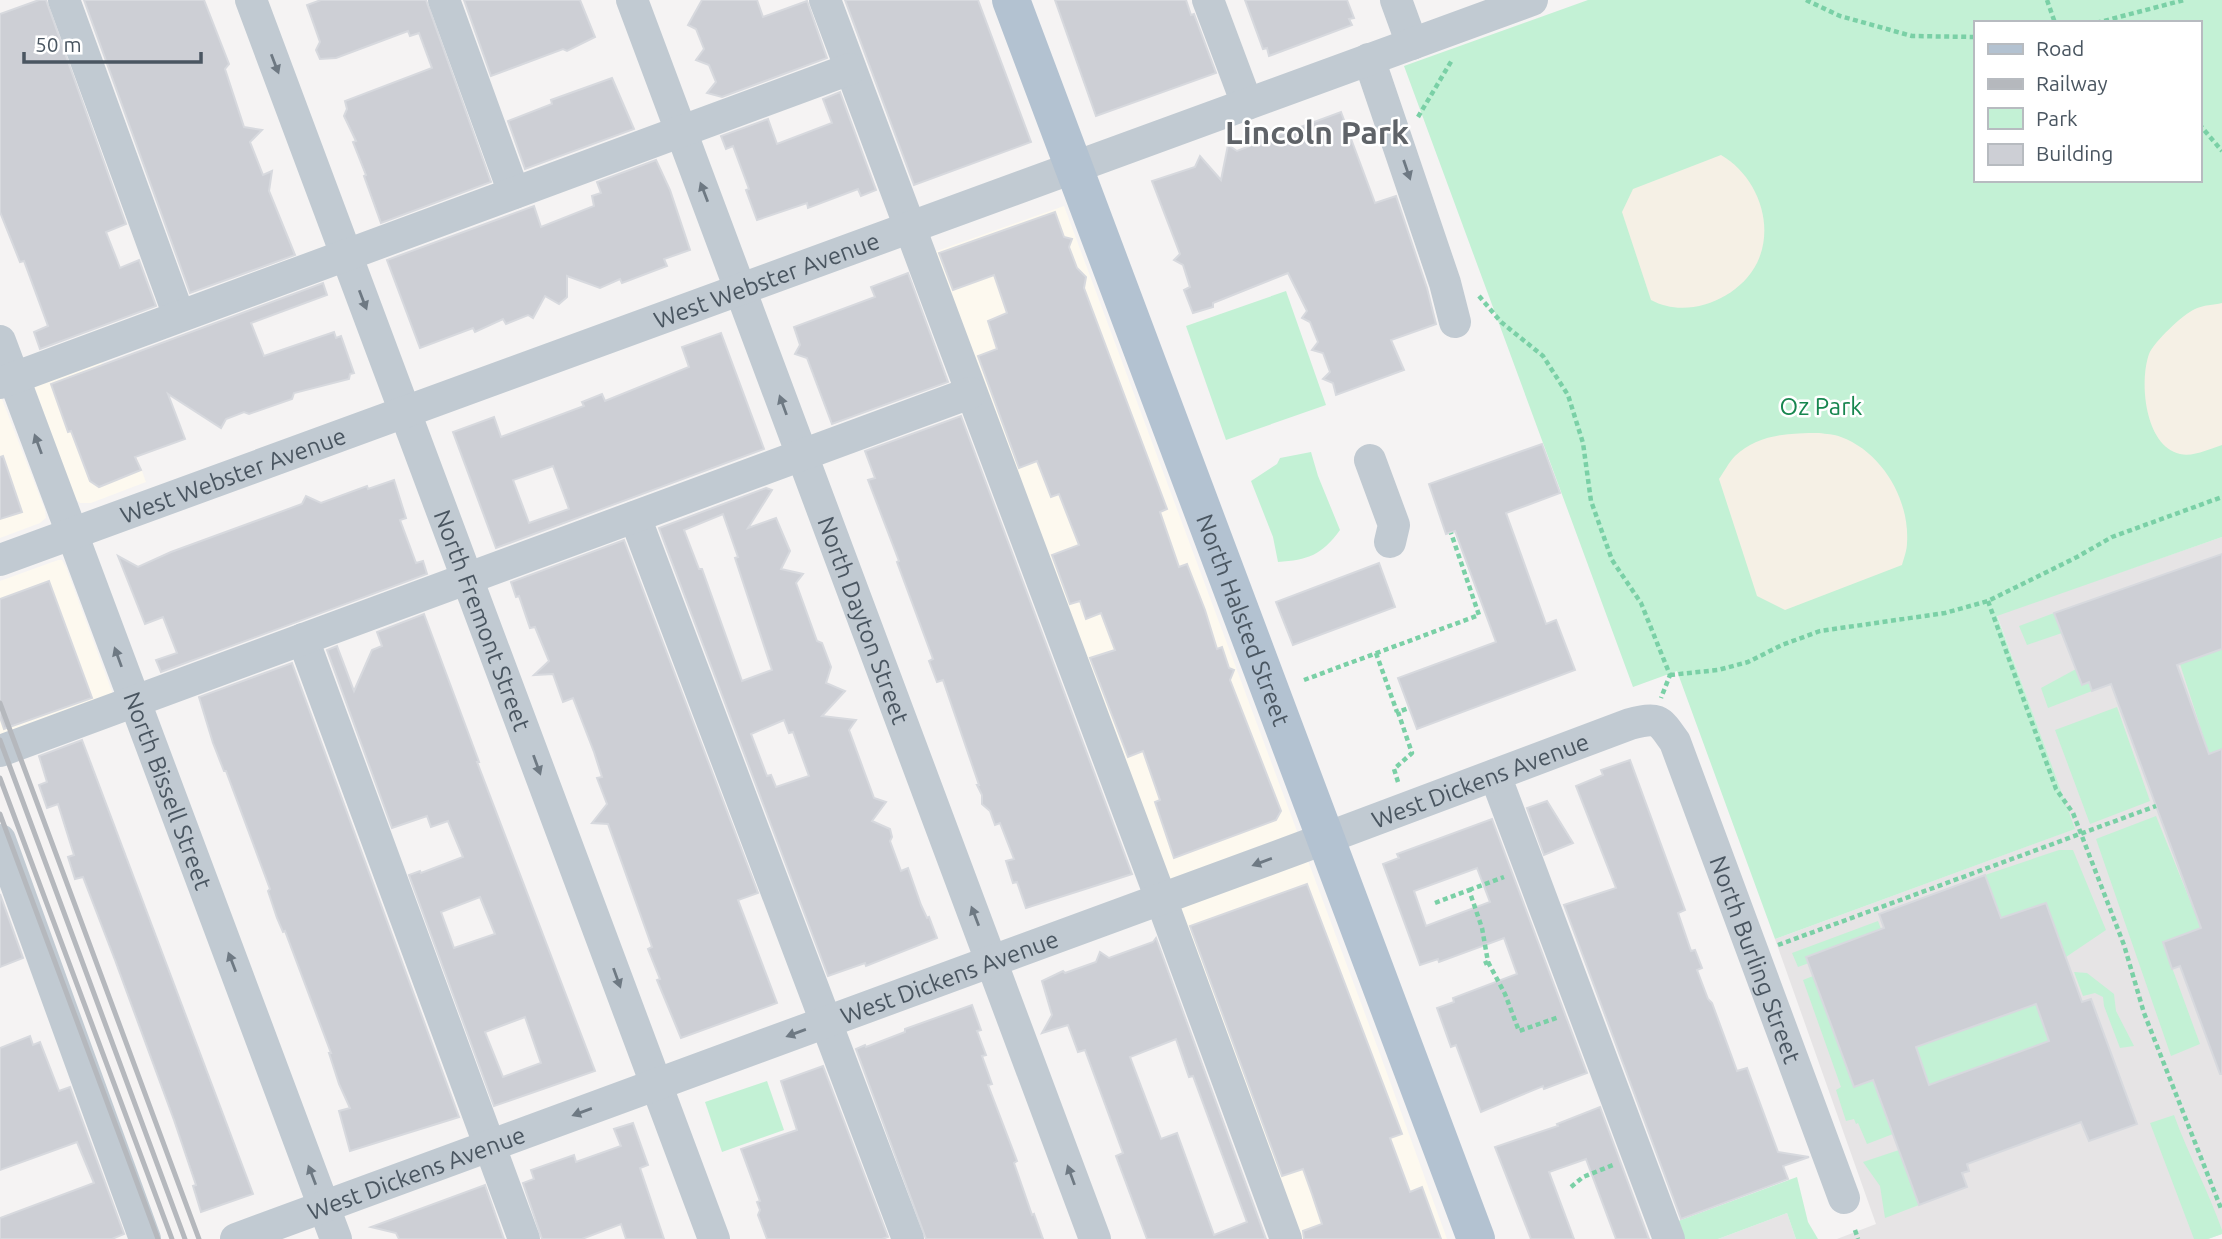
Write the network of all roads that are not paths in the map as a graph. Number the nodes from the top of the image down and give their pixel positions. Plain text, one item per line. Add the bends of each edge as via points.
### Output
1 (64, 0) edge
2 (251, 0) edge
3 (444, 0) edge
4 (632, 0) edge
5 (825, 0) edge
6 (1012, 0) edge
7 (1208, 0) edge
8 (1396, 0) edge
9 (1532, 0) edge
10 (1412, 44) junction
11 (1369, 60) junction
12 (850, 69) junction
13 (1247, 104) junction
14 (681, 132) junction
15 (1074, 167) junction
16 (514, 193) junction
17 (910, 227) junction
18 (346, 255) junction
19 (740, 289) junction
20 (180, 316) junction
21 (1455, 322) dead end
22 (0, 341) edge
23 (7, 380) edge
24 (970, 393) junction
25 (405, 412) junction
26 (802, 455) junction
27 (1370, 460) dead end
28 (635, 517) junction
29 (72, 534) junction
30 (1390, 542) dead end
31 (0, 560) edge
32 (468, 579) junction
33 (303, 639) junction
34 (135, 702) junction
35 (1661, 722) joint
36 (0, 751) edge
37 (1495, 775) junction
38 (1326, 838) junction
39 (0, 840) edge
40 (1161, 899) junction
41 (991, 961) junction
42 (828, 1022) junction
43 (657, 1084) junction
44 (489, 1146) junction
45 (1844, 1198) dead end
46 (324, 1207) junction
47 (145, 1239) edge
48 (236, 1239) edge
49 (336, 1239) edge
50 (524, 1239) edge
51 (715, 1239) edge
52 (908, 1239) edge
53 (1095, 1239) edge
54 (1286, 1239) edge
55 (1476, 1239) edge
56 (1669, 1239) edge

1 - 20 street
2 -> 18 street, North Fremont Street
3 - 16 street
4 - 14 street, North Dayton Street
5 - 12 street
6 - 15 main road, North Halsted Street
7 - 13 street
8 - 10 street
9 - 10 street, West Webster Avenue
10 - 11 street, West Webster Avenue
11 - 13 street, West Webster Avenue
11 -> 21 street
12 - 14 street
12 - 17 street
13 - 15 street, West Webster Avenue
14 - 16 street
19 -> 14 street, North Dayton Street
15 - 17 street, West Webster Avenue
15 - 38 main road, North Halsted Street
16 - 18 street
17 - 19 street, West Webster Avenue
17 - 24 street
18 - 20 street
18 -> 25 street, North Fremont Street
19 - 25 street, West Webster Avenue
26 -> 19 street, North Dayton Street
20 - 23 street
22 - 23 street, North Bissell Street
29 -> 23 street, North Bissell Street
24 - 26 street
24 - 40 street
25 - 29 street, West Webster Avenue
25 - 32 street, North Fremont Street
26 - 28 street
41 -> 26 street, North Dayton Street
27 - 30 street via 1394,525
28 - 32 street
28 - 42 street
29 - 31 street, West Webster Avenue
34 -> 29 street, North Bissell Street
32 - 33 street
32 -> 43 street, North Fremont Street
33 - 34 street
33 - 44 street
34 - 36 street
46 -> 34 street, North Bissell Street
35 - 37 street, West Dickens Avenue via 1652,719 1630,724
35 - 45 street, North Burling Street via 1675,742
37 - 38 street, West Dickens Avenue
37 - 56 street
38 -> 40 street, West Dickens Avenue
38 - 55 main road, North Halsted Street
39 - 47 street
40 - 41 street, West Dickens Avenue
40 - 54 street
41 - 42 street, West Dickens Avenue
53 -> 41 street, North Dayton Street
42 -> 43 street, West Dickens Avenue
42 - 52 street
43 -> 44 street, West Dickens Avenue
43 - 51 street, North Fremont Street
44 - 46 street, West Dickens Avenue
44 - 50 street
46 - 48 street, West Dickens Avenue
46 - 49 street, North Bissell Street

